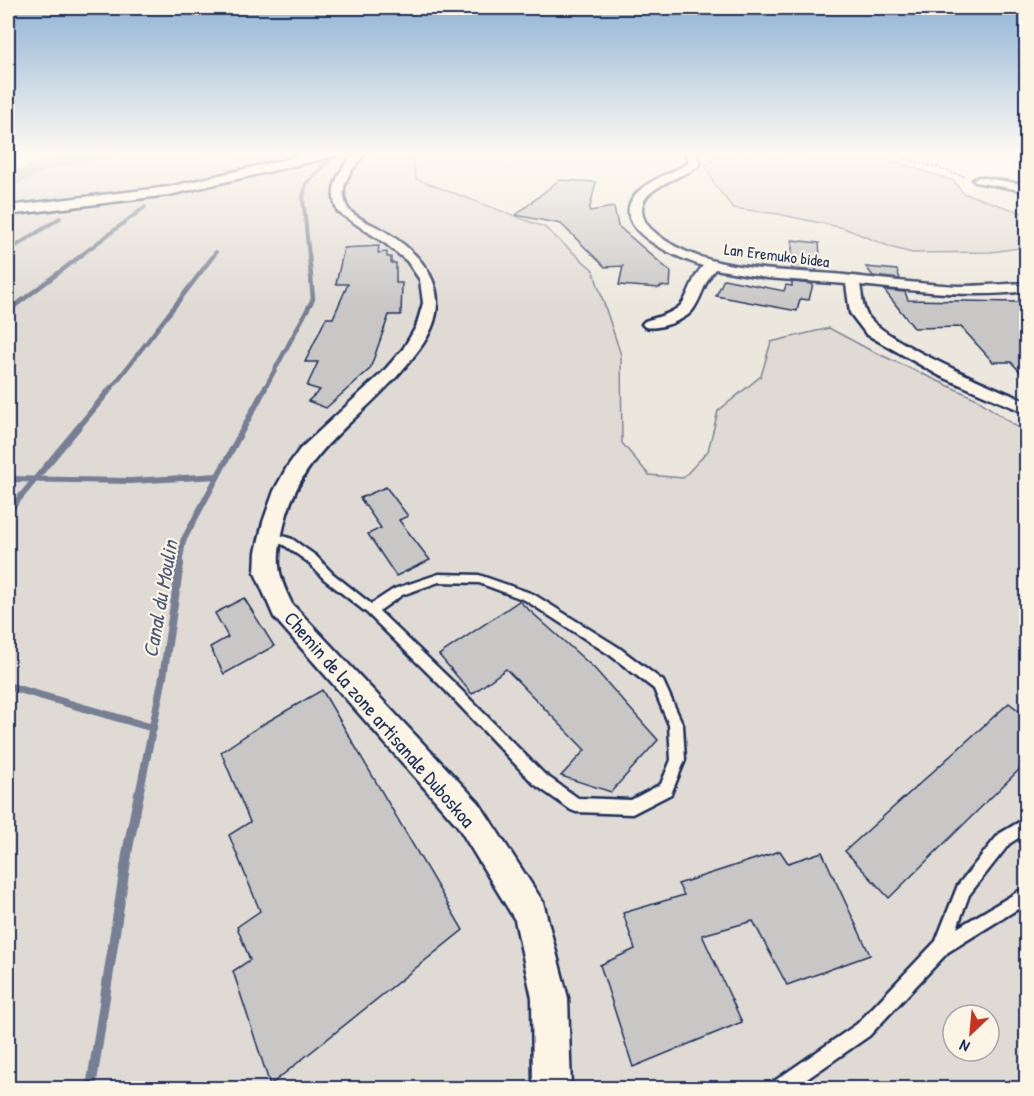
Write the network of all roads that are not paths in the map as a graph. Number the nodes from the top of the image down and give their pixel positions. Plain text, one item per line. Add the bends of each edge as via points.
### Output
1 (63, 204) edge
2 (340, 204) edge
3 (638, 204) edge
4 (8, 211) edge
5 (712, 264) junction
6 (852, 280) junction
7 (1026, 287) edge
8 (650, 324) dead end
9 (1026, 408) edge
10 (270, 536) junction
11 (370, 610) junction
12 (1026, 825) edge
13 (1026, 895) edge
14 (942, 946) junction
15 (552, 1089) edge
16 (779, 1089) edge

1 - 4 street
2 - 10 street, Chemin de la zone artisanale Duboskoa via 344,212 412,258 428,281 432,296 429,317 414,345 388,378 306,454 275,511
3 - 5 street, Lan Eremuko bidea via 637,217 657,241
5 - 6 street, Lan Eremuko bidea
5 - 8 street via 702,275 686,309
6 - 7 street, Lan Eremuko bidea via 981,291
6 - 9 street via 858,314 872,331 946,372
10 - 11 lane via 288,542 312,559
10 - 15 street, Chemin de la zone artisanale Duboskoa via 267,572 283,610 468,814 531,914 550,998
11 - 11 lane via 539,779 576,805 632,807 666,789 678,760 676,726 659,685 529,597 479,579 439,578 398,592
12 - 14 lane via 1004,839 963,890
13 - 14 lane
14 - 16 lane via 864,1030

